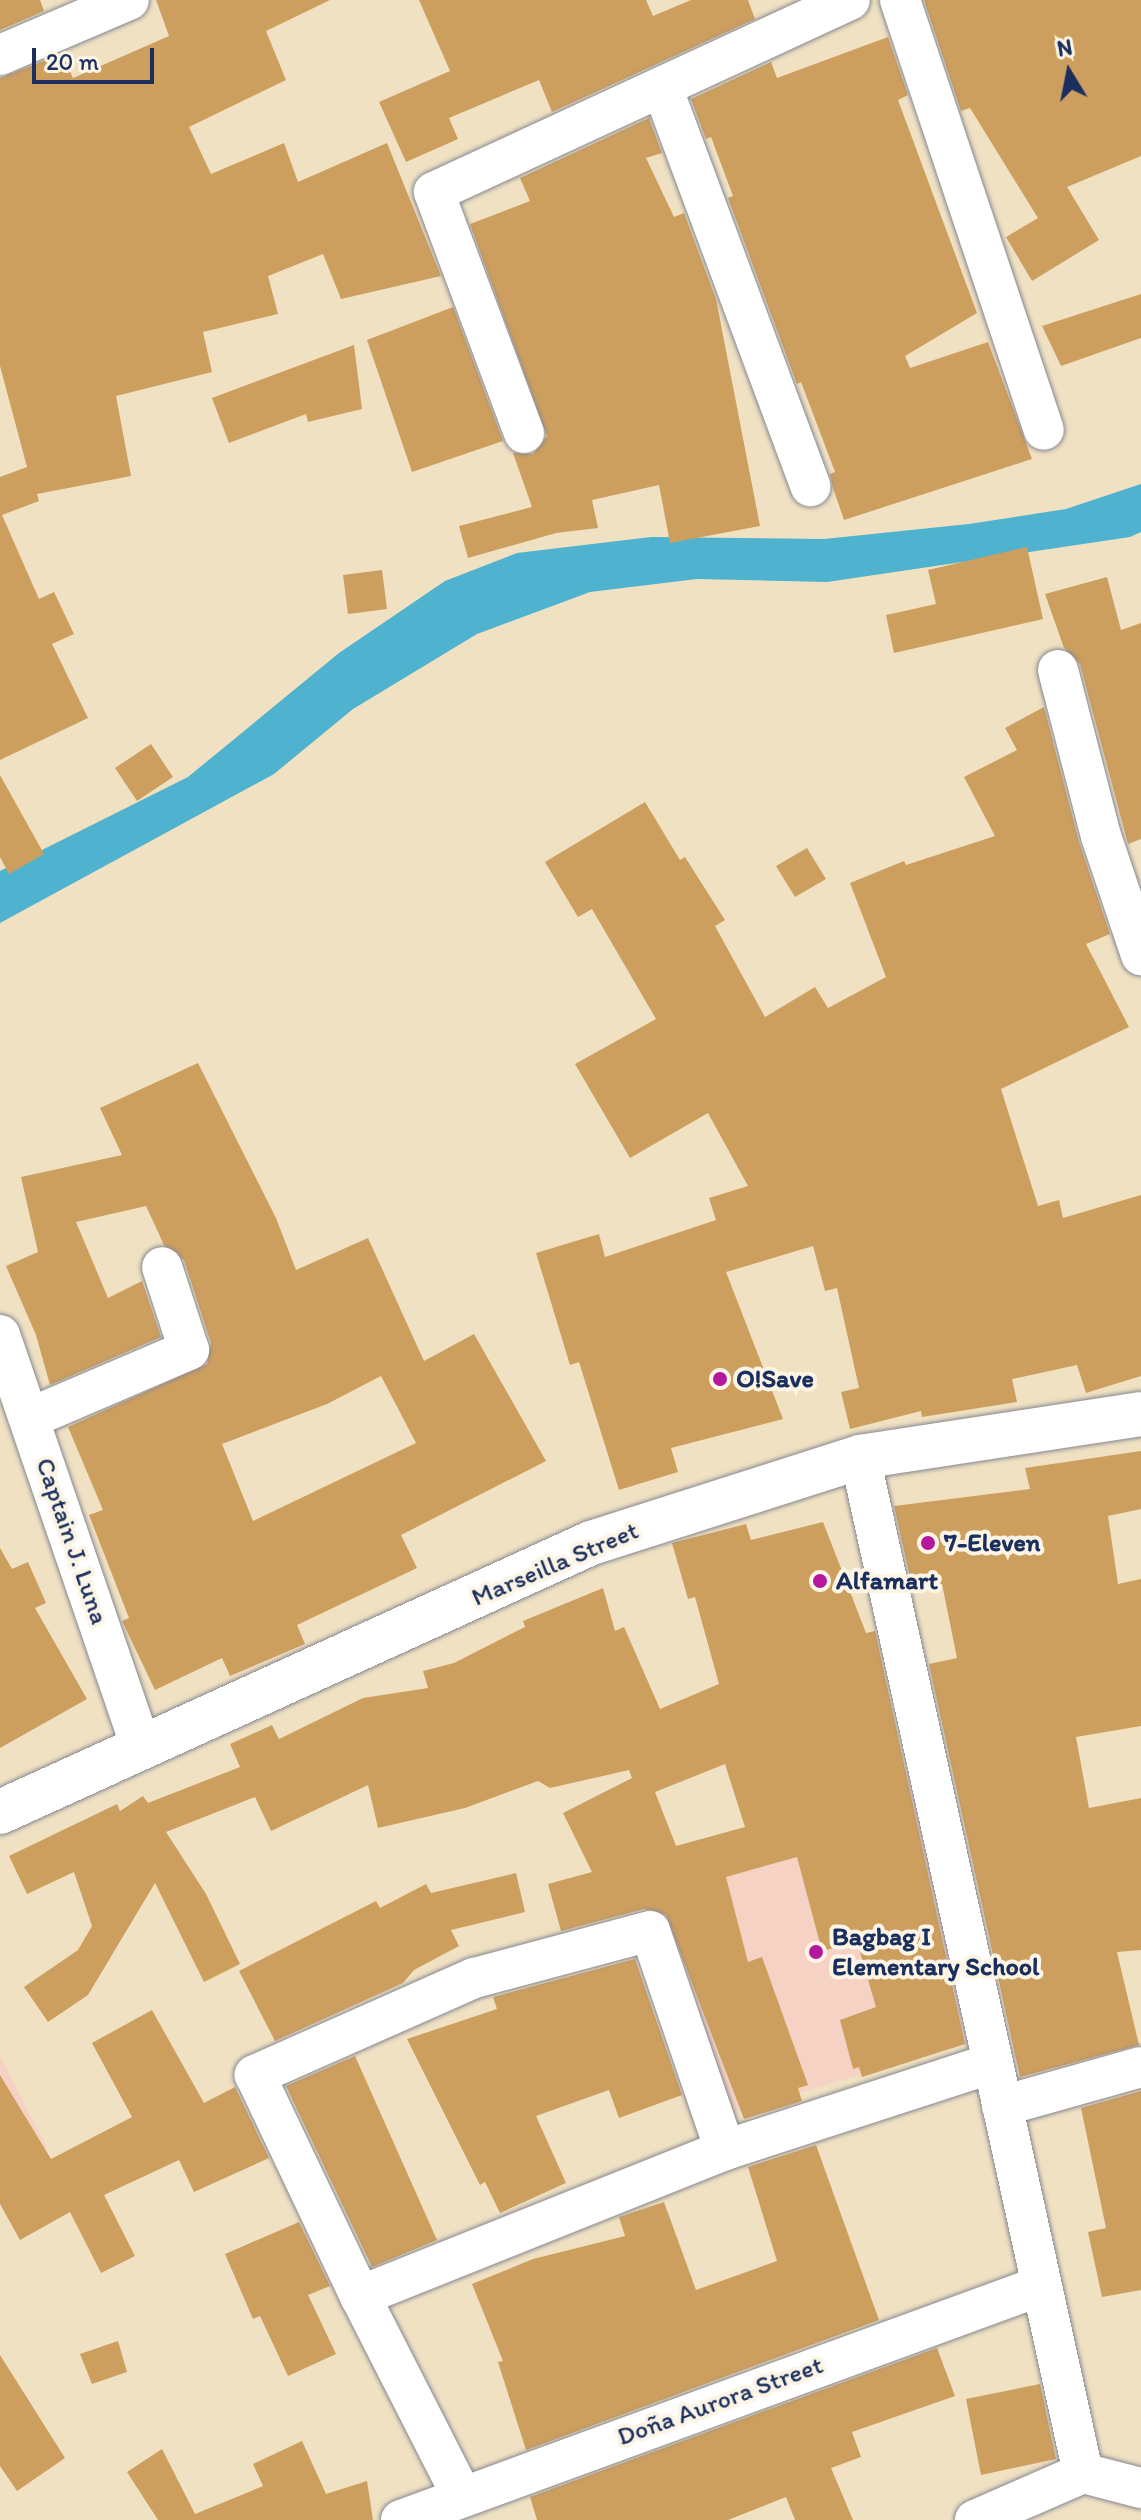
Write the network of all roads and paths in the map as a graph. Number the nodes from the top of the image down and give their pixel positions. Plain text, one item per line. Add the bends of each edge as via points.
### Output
1 (129, 0) edge
2 (850, 0) edge
3 (900, 0) edge
4 (0, 55) edge
5 (662, 87) junction
6 (1044, 430) dead end
7 (524, 433) dead end
8 (810, 486) dead end
9 (1058, 670) dead end
10 (1141, 955) edge
11 (162, 1267) dead end
12 (0, 1335) edge
13 (1141, 1414) edge
14 (30, 1418) junction
15 (860, 1457) junction
16 (142, 1749) junction
17 (0, 1812) edge
18 (992, 2063) junction
19 (1141, 2067) edge
20 (1002, 2106) junction
21 (725, 2150) junction
22 (1040, 2286) junction
23 (360, 2296) junction
24 (1083, 2473) junction
25 (1141, 2488) edge
26 (461, 2494) junction
27 (1032, 2508) edge
28 (401, 2520) edge
29 (975, 2520) edge

1 - 4 street
2 - 5 street
3 - 6 street
5 - 7 street via 434,192
5 - 8 street
9 - 10 street via 1101,836
11 - 14 street via 189,1350
12 - 14 street, Captain J. Luna
13 - 15 main road, Marseilla Street
14 - 16 street, Captain J. Luna
15 - 16 main road, Marseilla Street via 591,1543
15 - 18 street
16 - 17 main road, Marseilla Street
18 - 20 street
18 - 21 street
19 - 20 street
20 - 22 street
21 - 23 street
21 - 23 street via 650,1931 474,1978 255,2075
22 - 24 street
22 - 26 street, Doña Aurora Street
23 - 26 street
24 - 25 street
24 - 27 street
26 - 28 street, Doña Aurora Street
27 - 29 street

